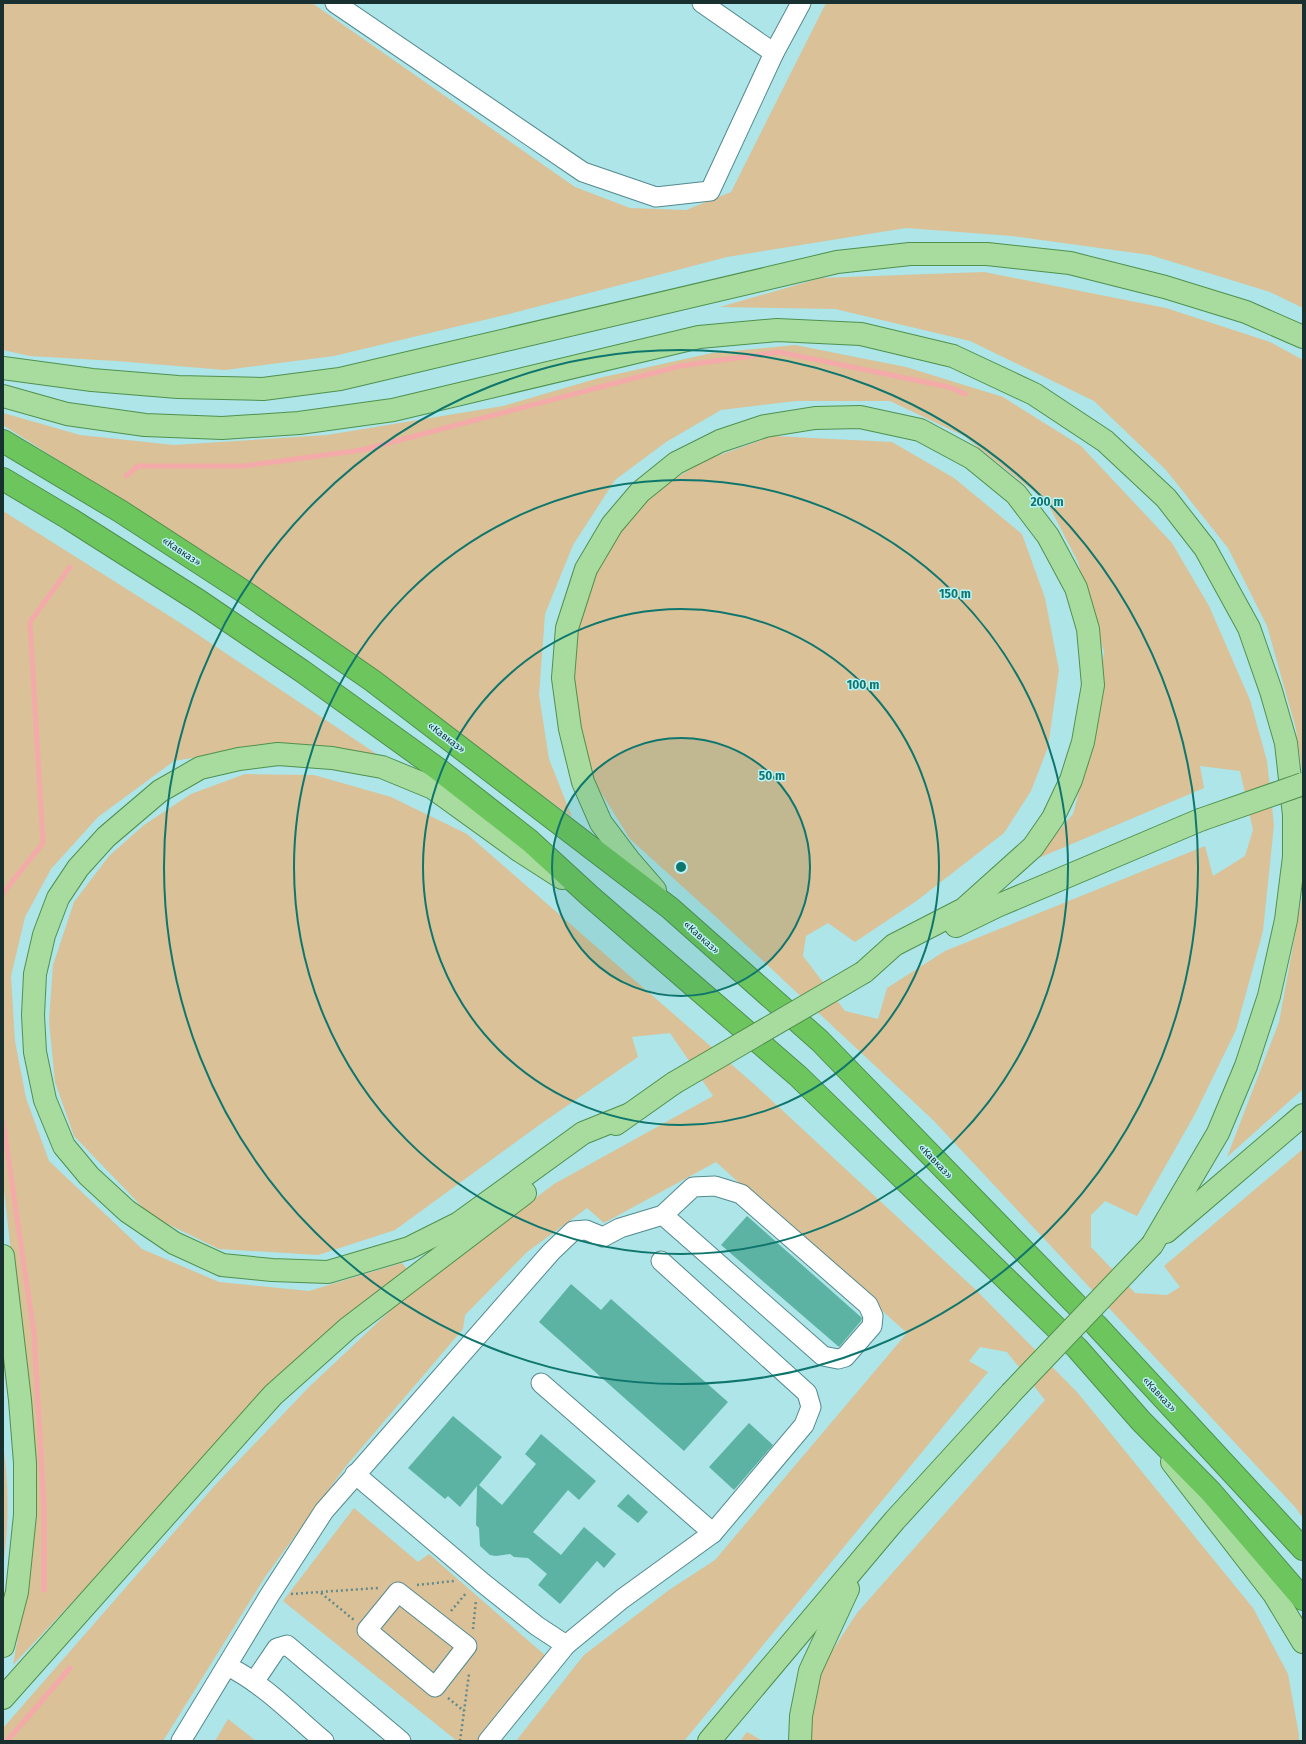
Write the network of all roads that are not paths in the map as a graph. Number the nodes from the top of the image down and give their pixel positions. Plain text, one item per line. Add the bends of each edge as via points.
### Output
1 (335, 3) edge
2 (702, 3) edge
3 (801, 3) edge
4 (774, 54) junction
5 (1303, 337) edge
6 (3, 368) edge
7 (3, 396) edge
8 (3, 441) edge
9 (3, 479) edge
10 (1303, 784) edge
11 (592, 897) junction
12 (670, 908) junction
13 (864, 972) junction
14 (1303, 1114) edge
15 (628, 1115) junction
16 (663, 1215) junction
17 (1152, 1245) junction
18 (3, 1256) edge
19 (661, 1261) dead end
20 (541, 1383) dead end
21 (1141, 1421) junction
22 (355, 1474) junction
23 (713, 1533) junction
24 (1303, 1549) edge
25 (862, 1560) junction
26 (1303, 1599) edge
27 (440, 1625) joint
28 (1303, 1642) edge
29 (566, 1645) junction
30 (3, 1646) edge
31 (227, 1666) junction
32 (254, 1682) junction
33 (3, 1698) edge
34 (181, 1741) edge
35 (324, 1741) edge
36 (401, 1741) edge
37 (488, 1741) edge
38 (709, 1741) edge
39 (800, 1741) edge

1 - 4 street via 583,172 656,197 710,191
2 - 4 street
3 - 4 street
5 - 6 main road via 1246,312 1165,287 1070,263 987,254 910,254 837,262 340,379 263,389 178,388
7 - 17 main road via 67,414 146,425 222,428 299,423 392,410 699,337 777,330 861,334 953,356 1034,394 1105,441 1166,498 1205,548 1249,628 1286,743 1294,815 1294,857 1286,920 1269,996 1246,1066 1218,1133
8 - 12 highway, «Кавказ» via 127,515 373,681
9 - 11 highway via 199,601 309,676 469,793 530,841
10 - 13 main road, bridge via 1200,820 997,906
11 - 15 main road via 520,851 433,788 382,767 332,758 278,754 200,768 160,791 106,837 78,868 58,898 44,935 35,974 35,1052 45,1100 64,1146 89,1176 127,1211 174,1243 222,1264 272,1270 328,1272 409,1248 460,1222 583,1133
11 - 21 highway via 798,1076 1076,1348
12 - 13 main road via 601,823 581,774 570,729 563,678 567,628 586,569 612,525 640,492 676,463 720,441 765,426 815,418 860,417 920,430 972,458 1016,494 1048,536 1076,588 1088,629 1093,685 1083,742 1071,780 1053,818 1033,847 964,909 894,945
12 - 24 highway, «Кавказ» via 820,1041 1096,1325
13 - 15 main road, bridge via 674,1083
14 - 17 main road
15 - 33 main road via 348,1328 273,1395
16 - 16 street via 693,1187 715,1186 741,1194 868,1305 873,1316 872,1326 845,1357 838,1359 823,1356
16 - 22 street via 620,1228 603,1238 586,1230 574,1231 551,1252
17 - 25 main road, bridge via 1011,1393 895,1520
18 - 30 main road via 25,1463 25,1515 17,1592
19 - 23 street via 807,1393 811,1407 804,1425
20 - 23 street
21 - 26 highway via 1211,1492
21 - 28 main road via 1274,1594
22 - 29 street via 478,1579 537,1626
22 - 31 street via 324,1511
23 - 29 street via 622,1599
25 - 38 main road
25 - 39 main road via 810,1671 801,1716
27 - 27 street via 467,1646 435,1687 366,1630 398,1592
29 - 37 street
31 - 32 street
31 - 34 street
32 - 35 street
32 - 36 street via 276,1648 287,1646

